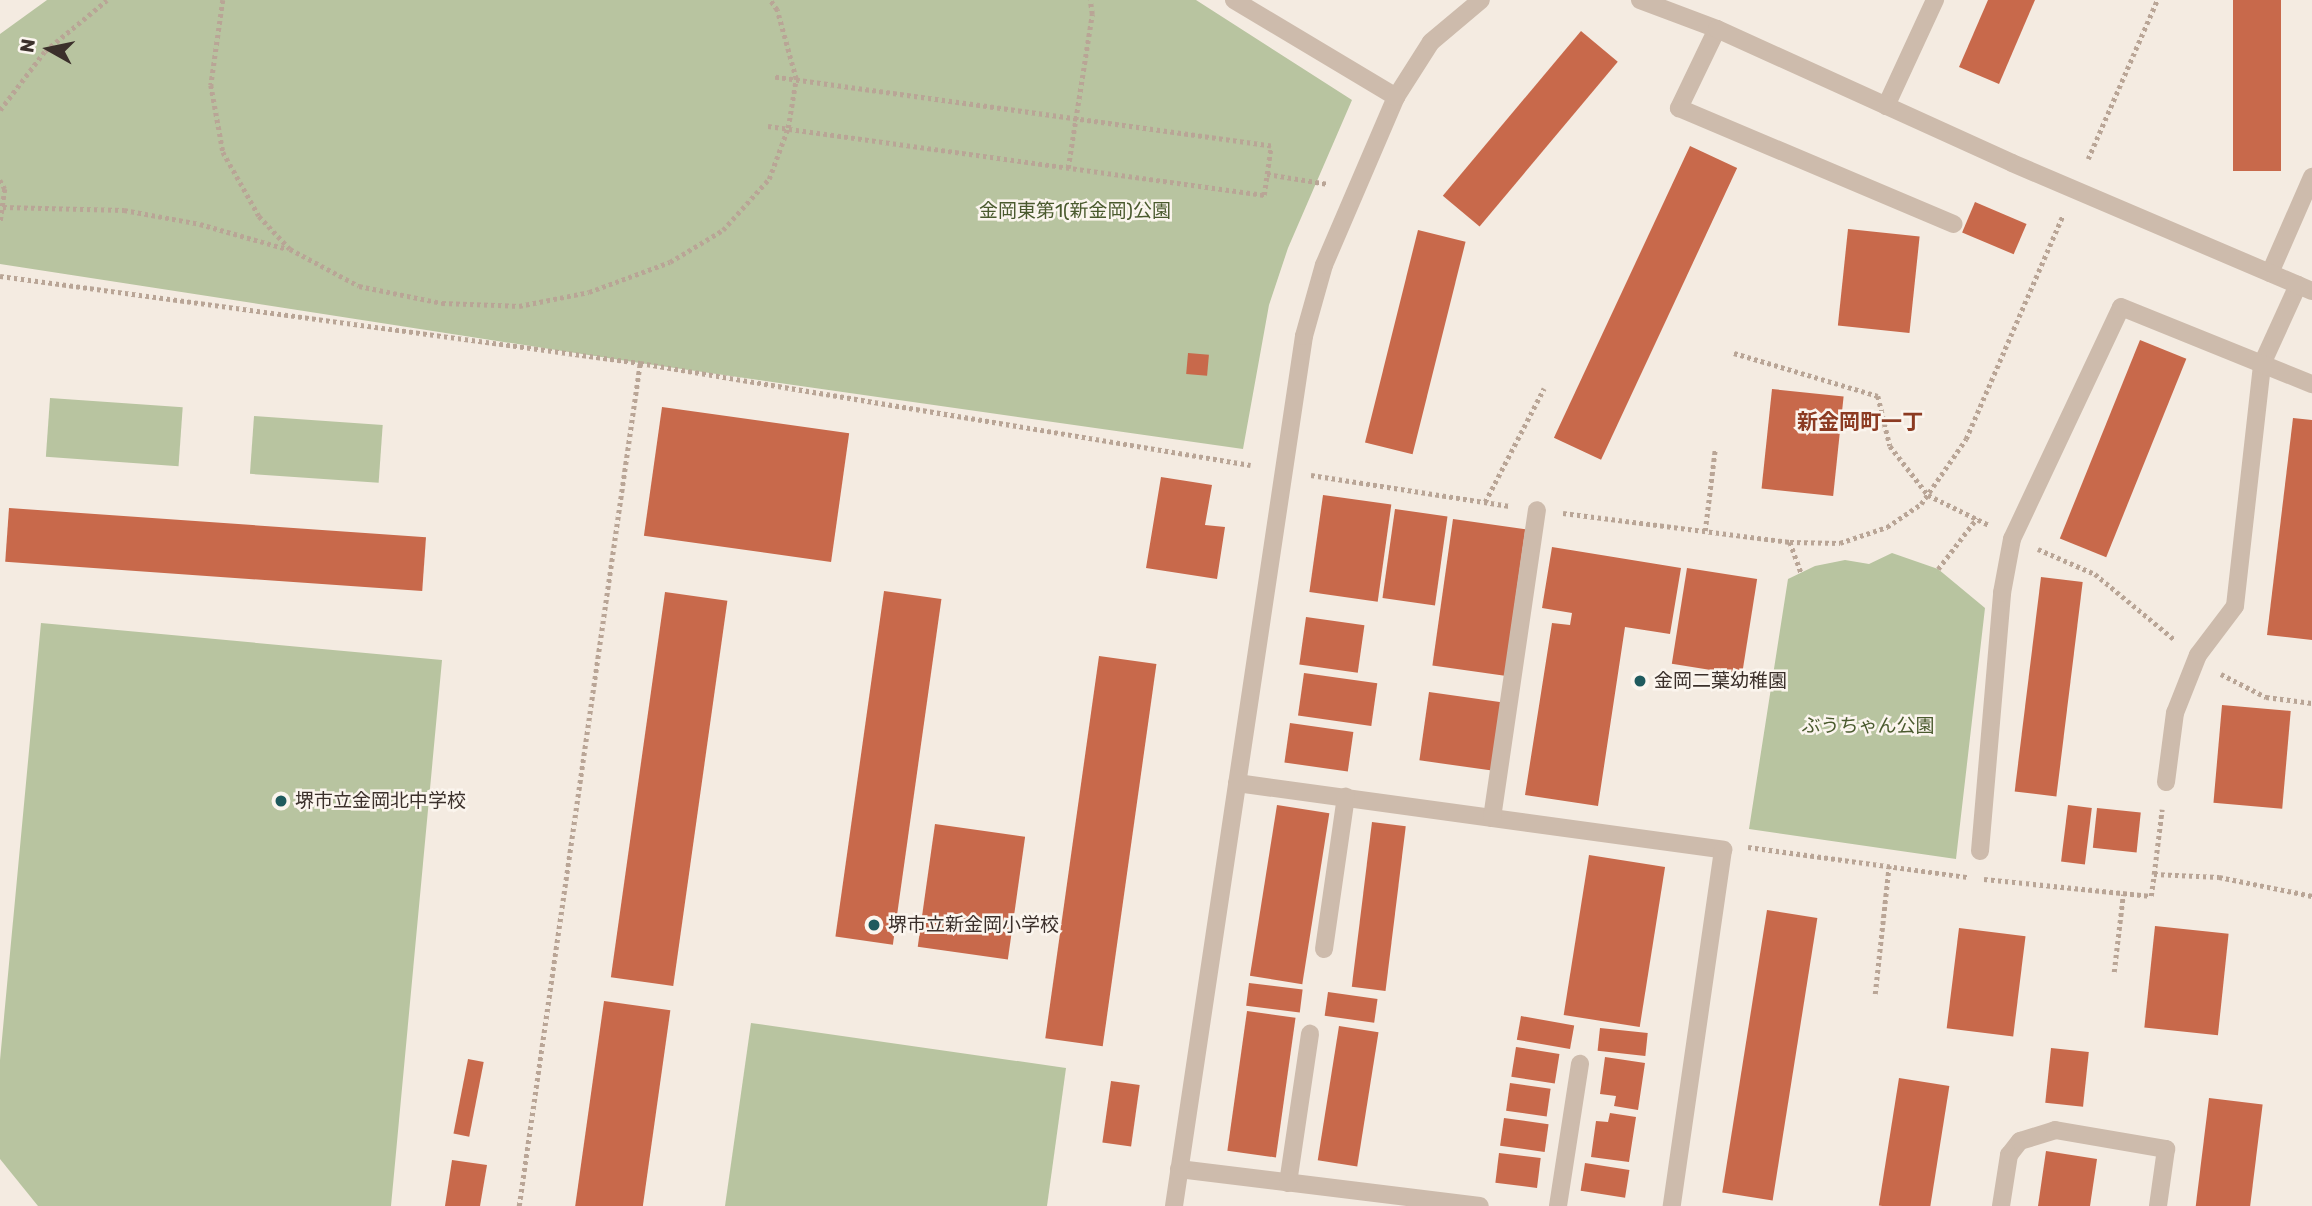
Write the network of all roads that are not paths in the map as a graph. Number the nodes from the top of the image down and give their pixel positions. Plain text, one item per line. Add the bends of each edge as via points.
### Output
1 (1234, 0) edge
2 (1481, 0) edge
3 (1640, 0) edge
4 (1935, 0) edge
5 (1717, 29) junction
6 (1396, 97) junction
7 (1886, 106) junction
8 (2312, 177) edge
9 (1953, 224) dead end
10 (2270, 273) junction
11 (2305, 288) edge
12 (2262, 364) junction
13 (2312, 384) edge
14 (1537, 510) road end
15 (2166, 782) road end
16 (1237, 783) junction
17 (1346, 797) junction
18 (1492, 818) junction
19 (1980, 851) dead end
20 (1324, 949) dead end
21 (1310, 1034) dead end
22 (1580, 1064) dead end
23 (1179, 1169) junction
24 (1288, 1183) junction
25 (1174, 1206) edge
26 (1480, 1206) edge
27 (1558, 1206) edge
28 (1672, 1206) edge
29 (2001, 1206) edge
30 (2158, 1206) edge

1 - 6 street
2 - 6 street via 1431,42
3 - 5 street
4 - 7 street
5 - 7 street
5 - 9 street via 1679,108
6 - 16 street via 1324,265 1304,336
7 - 10 street
8 - 10 street
10 - 11 street
11 - 12 street
12 - 13 street
12 - 15 street via 2235,606 2198,655 2175,712
12 - 19 street via 2121,307 2012,539 2002,593
14 - 18 street
16 - 17 street
16 - 23 street
17 - 18 street
17 - 20 street
18 - 28 street via 1723,850
21 - 24 street
22 - 27 street
23 - 24 street
23 - 25 street
24 - 26 street
29 - 30 street via 2009,1155 2020,1141 2055,1130 2166,1149

